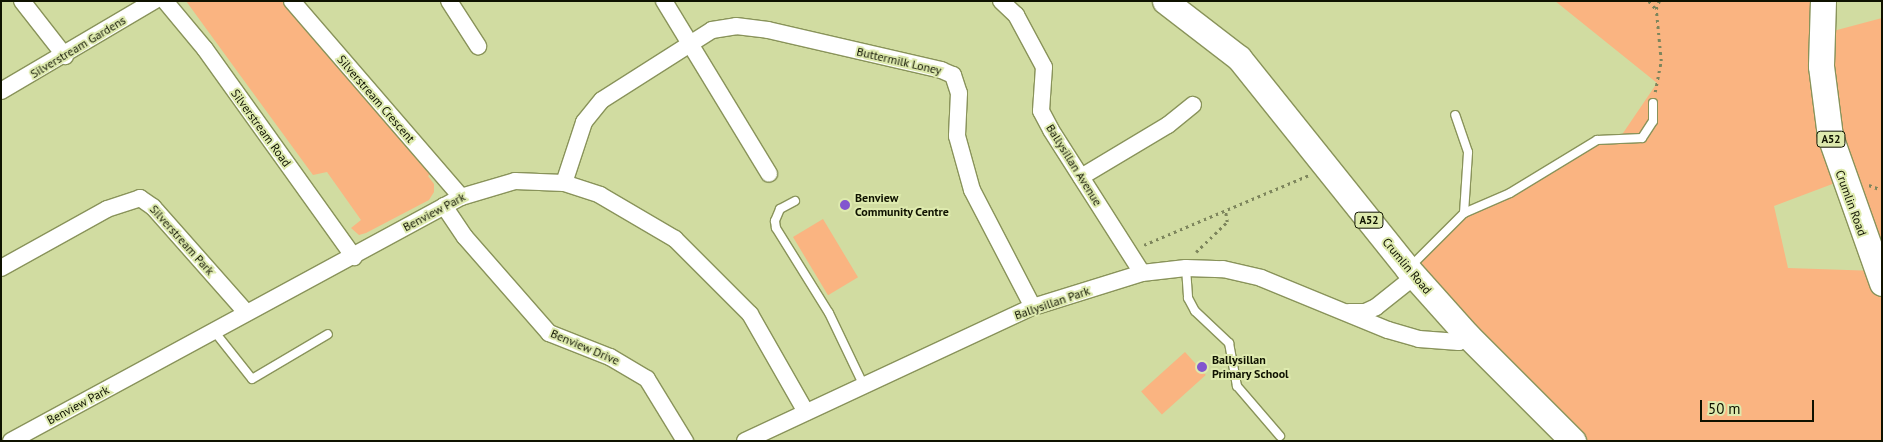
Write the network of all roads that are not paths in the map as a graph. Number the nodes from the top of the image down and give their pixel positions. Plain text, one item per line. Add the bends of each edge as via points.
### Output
1 (22, 1) edge
2 (154, 1) edge
3 (165, 1) edge
4 (292, 1) edge
5 (450, 1) edge
6 (664, 1) edge
7 (1001, 1) edge
8 (1165, 1) edge
9 (1823, 1) edge
10 (691, 44) junction
11 (478, 46) dead end
12 (65, 56) junction
13 (1, 91) edge
14 (1653, 103) road end
15 (1193, 105) dead end
16 (1455, 115) dead end
17 (770, 174) dead end
18 (1081, 177) junction
19 (564, 183) junction
20 (461, 196) junction
21 (795, 201) dead end
22 (444, 206) junction
23 (1464, 213) junction
24 (354, 256) junction
25 (1, 268) edge
26 (1186, 268) junction
27 (1412, 272) junction
28 (1142, 273) junction
29 (1882, 283) edge
30 (1032, 307) junction
31 (246, 312) junction
32 (1347, 312) junction
33 (214, 331) junction
34 (328, 334) dead end
35 (1467, 335) junction
36 (862, 384) junction
37 (806, 412) junction
38 (1280, 436) dead end
39 (11, 441) edge
40 (685, 441) edge
41 (745, 441) edge
42 (1573, 441) edge

1 - 12 street
2 - 12 street, Silverstream Gardens
3 - 24 street, Silverstream Road via 204,49
4 - 20 street, Silverstream Crescent
5 - 11 street
6 - 10 street
7 - 18 street, Ballysillan Avenue via 1016,15 1044,67 1041,111
8 - 27 main road, Crumlin Road / A52 via 1239,58
9 - 29 main road, Crumlin Road / A52 via 1820,66 1830,136
10 - 17 street
10 - 19 street, Buttermilk Loney via 602,100 584,122
10 - 30 street, Buttermilk Loney via 712,30 752,28 953,75 959,93 957,136 964,167
12 - 13 street, Silverstream Gardens
14 - 23 lane via 1653,121 1642,138 1597,140 1510,193
15 - 18 street via 1168,125
16 - 23 lane via 1468,152
18 - 28 street, Ballysillan Avenue
19 - 20 street, Benview Park via 515,180
19 - 37 street, Benview Park via 600,195 641,217 675,239 712,272 750,314
20 - 22 street, Benview Park
21 - 36 lane via 777,215 776,228 829,313
22 - 24 street, Benview Park
22 - 40 street, Benview Drive via 465,237 548,333 617,360 647,379
23 - 27 lane
24 - 31 street, Benview Park
25 - 31 street, Silverstream Park via 107,209 140,198 153,207
26 - 28 street, Ballysillan Park
26 - 32 street, Ballysillan Park via 1222,269 1261,278
26 - 38 lane via 1188,298 1195,311 1229,343 1237,386
27 - 32 street, Ballysillan Park via 1376,307 1365,312
27 - 35 main road, Crumlin Road / A52
28 - 30 street, Ballysillan Park
30 - 36 street, Ballysillan Park
31 - 33 street, Benview Park
32 - 35 street, Ballysillan Park via 1419,338 1459,342
33 - 34 lane via 252,379
33 - 39 street, Benview Park
35 - 42 main road, Crumlin Road / A52
36 - 37 street, Ballysillan Park
37 - 41 street, Ballysillan Park

